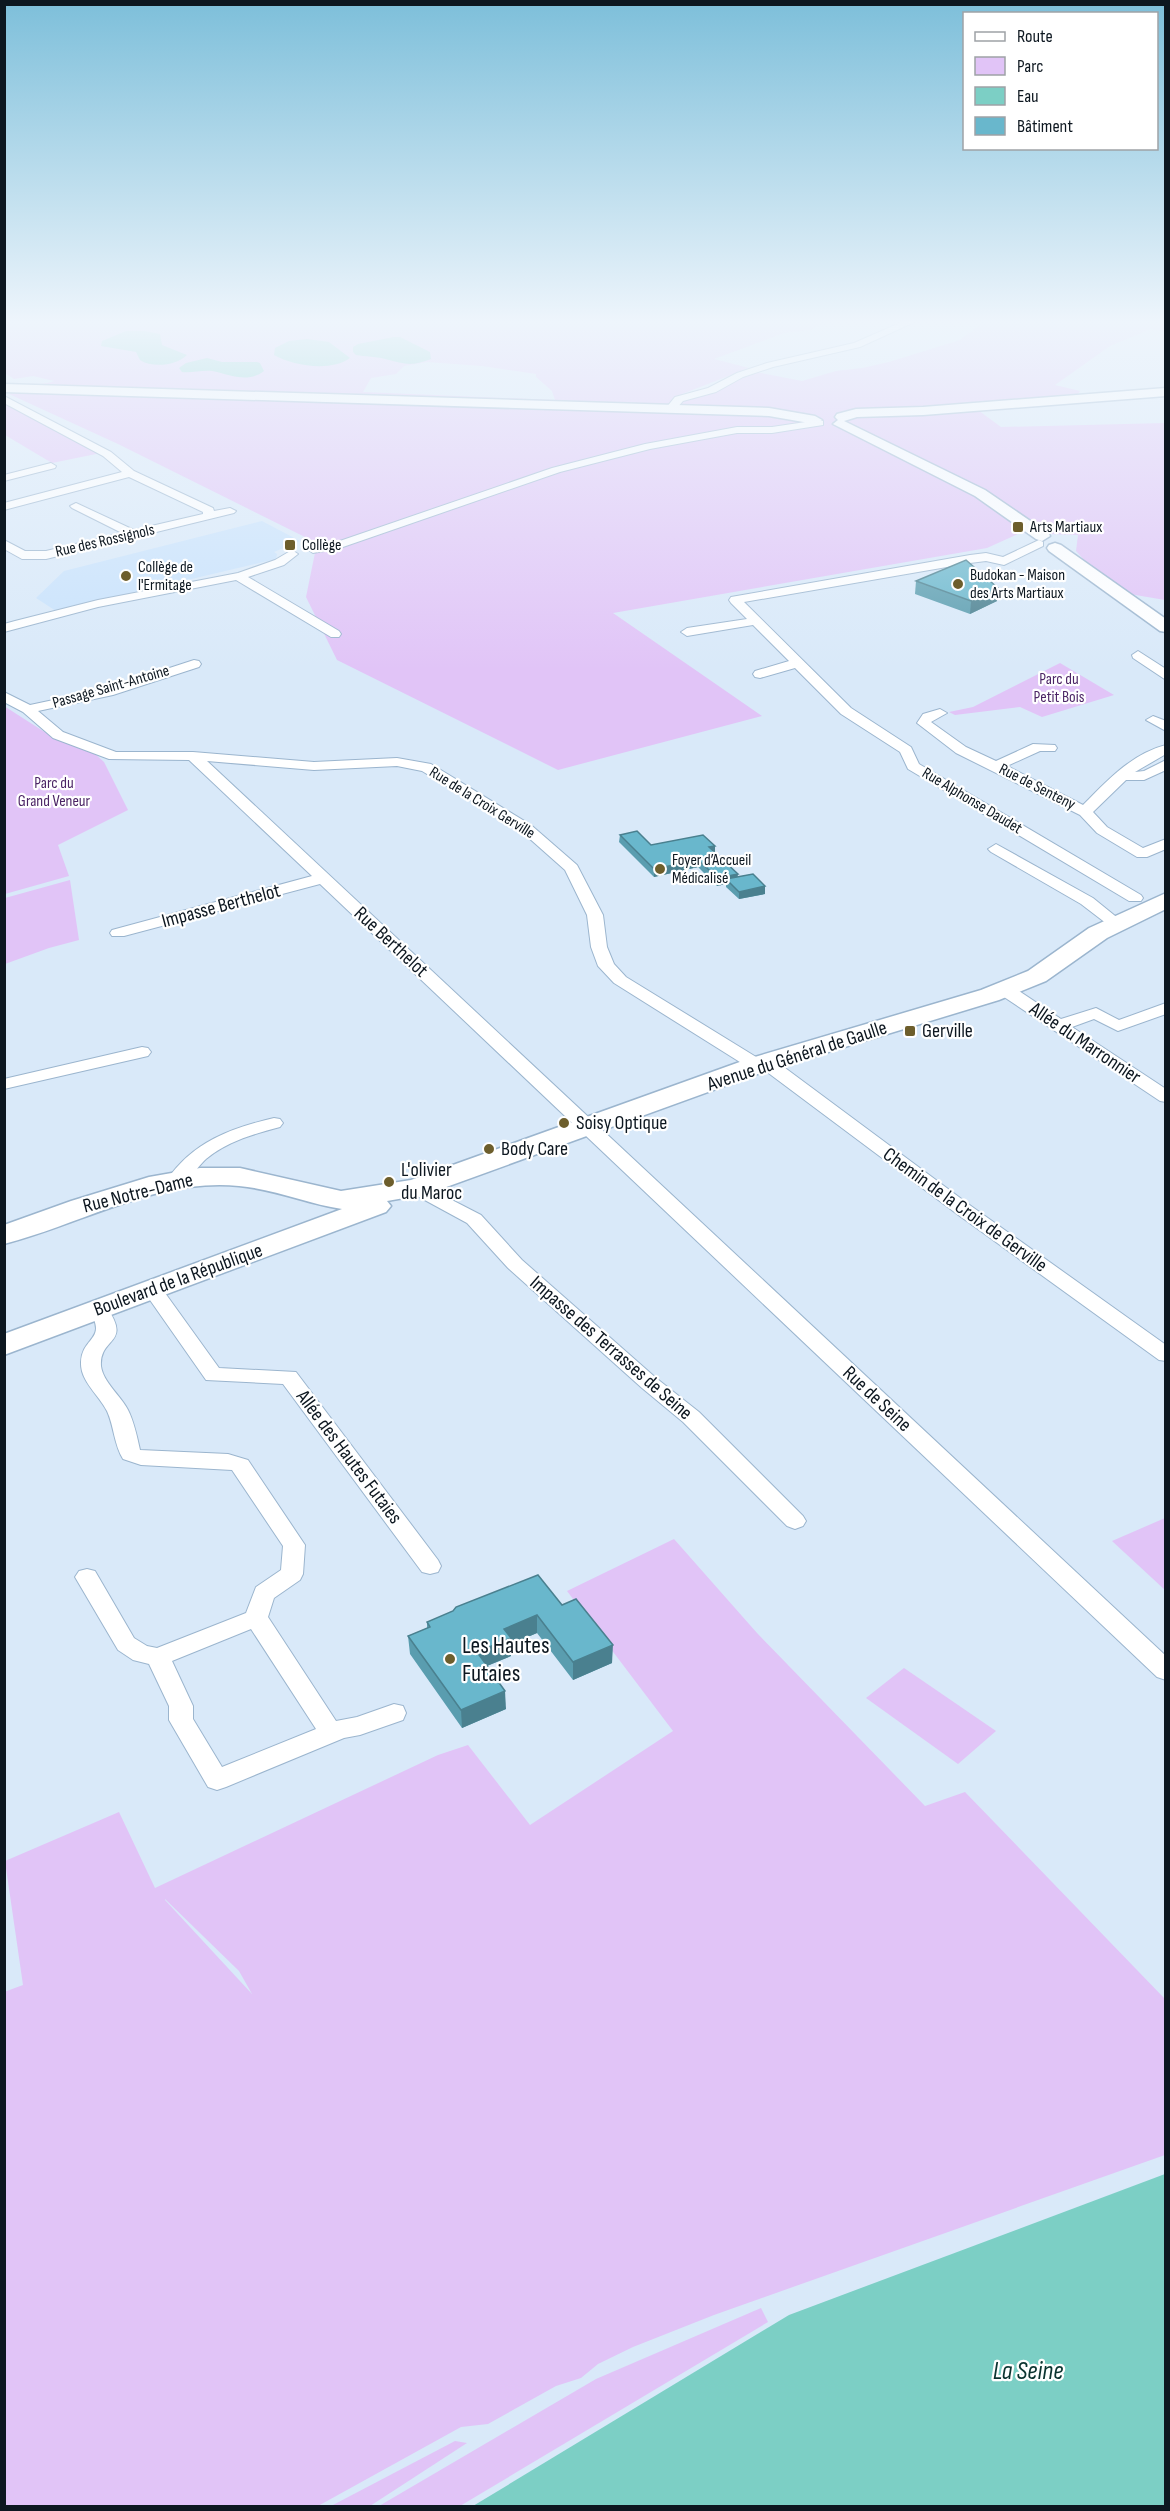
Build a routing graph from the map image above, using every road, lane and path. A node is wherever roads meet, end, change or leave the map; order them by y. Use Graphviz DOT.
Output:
graph roads {
  1 [pos="80,436"];
  2 [pos="703,436"];
  3 [pos="872,436"];
  4 [pos="51,466"];
  5 [pos="130,473"];
  6 [pos="4,478"];
  7 [pos="4,487"];
  8 [pos="30,500"];
  9 [pos="76,506"];
  10 [pos="4,507"];
  11 [pos="230,511"];
  12 [pos="208,516"];
  13 [pos="132,534"];
  14 [pos="4,543"];
  15 [pos="1045,543"];
  16 [pos="237,576"];
  17 [pos="755,621"];
  18 [pos="1166,627"];
  19 [pos="4,628"];
  20 [pos="687,632"];
  21 [pos="335,634"];
  22 [pos="1138,655"];
  23 [pos="798,663"];
  24 [pos="194,664"];
  25 [pos="760,674"];
  26 [pos="1166,676"];
  27 [pos="4,696"];
  28 [pos="28,710"];
  29 [pos="940,713"];
  30 [pos="1153,720"];
  31 [pos="1166,727"];
  32 [pos="1050,748"];
  33 [pos="1166,749"];
  34 [pos="193,756"];
  35 [pos="1166,764"];
  36 [pos="996,766"];
  37 [pos="1121,774"];
  38 [pos="1085,812"];
  39 [pos="1166,843"];
  40 [pos="996,849"];
  41 [pos="324,878"];
  42 [pos="1135,898"];
  43 [pos="1166,900"];
  44 [pos="1117,924"];
  45 [pos="118,933"];
  46 [pos="1004,989"];
  47 [pos="1166,1008"];
  48 [pos="1058,1026"];
  49 [pos="142,1052"];
  50 [pos="762,1064"];
  51 [pos="4,1084"];
  52 [pos="1166,1097"];
  53 [pos="274,1123"];
  54 [pos="589,1127"];
  55 [pos="176,1180"];
  56 [pos="417,1188"];
  57 [pos="346,1207"];
  58 [pos="4,1235"];
  59 [pos="153,1290"];
  60 [pos="98,1309"];
  61 [pos="4,1345"];
  62 [pos="1166,1355"];
  63 [pos="795,1521"];
  64 [pos="430,1566"];
  65 [pos="87,1577"];
  66 [pos="256,1618"];
  67 [pos="158,1657"];
  68 [pos="1166,1671"];
  69 [pos="394,1713"];
  70 [pos="331,1733"];
  1 -- 5 [label="street"];
  2 -- 16 [label="street"];
  3 -- 15 [label="street"];
  4 -- 6 [label="street"];
  5 -- 8 [label="street"];
  5 -- 12 [label="street"];
  7 -- 8 [label="street"];
  8 -- 10 [label="street"];
  9 -- 13 [label="street"];
  11 -- 12 [label="street, Rue des Rossignols"];
  12 -- 13 [label="street, Rue des Rossignols"];
  13 -- 14 [label="street, Rue des Rossignols"];
  15 -- 17 [label="street, Rue Alphonse Daudet"];
  15 -- 18 [label="street"];
  16 -- 19 [label="street"];
  16 -- 21 [label="street"];
  17 -- 20 [label="street"];
  17 -- 23 [label="street, Rue Alphonse Daudet"];
  22 -- 26 [label="street"];
  23 -- 25 [label="street"];
  23 -- 42 [label="street, Rue Alphonse Daudet"];
  24 -- 28 [label="street, Passage Saint-Antoine"];
  27 -- 28 [label="street, Rue de la Croix Gerville"];
  28 -- 34 [label="street, Rue de la Croix Gerville"];
  29 -- 36 [label="street, Rue de Senteny"];
  30 -- 31 [label="street"];
  32 -- 36 [label="street"];
  33 -- 37 [label="street"];
  34 -- 41 [label="street, Rue Berthelot"];
  34 -- 50 [label="street, Rue de la Croix Gerville"];
  35 -- 37 [label="street"];
  36 -- 38 [label="street, Rue de Senteny"];
  37 -- 38 [label="street"];
  38 -- 39 [label="street, Rue de Senteny"];
  40 -- 44 [label="street"];
  41 -- 45 [label="street, Impasse Berthelot"];
  41 -- 54 [label="street, Rue Berthelot"];
  43 -- 44 [label="main road, Avenue du Général de Gaulle"];
  44 -- 46 [label="main road, Avenue du Général de Gaulle"];
  46 -- 48 [label="street, Allée du Marronnier"];
  46 -- 50 [label="main road, Avenue du Général de Gaulle"];
  47 -- 48 [label="street"];
  48 -- 52 [label="street, Allée du Marronnier"];
  49 -- 51 [label="street"];
  50 -- 54 [label="main road, Avenue du Général de Gaulle"];
  50 -- 62 [label="street, Chemin de la Croix de Gerville"];
  53 -- 55 [label="street"];
  54 -- 56 [label="main road, Avenue du Général de Gaulle"];
  54 -- 68 [label="street, Rue de Seine"];
  55 -- 57 [label="main road, Rue Notre-Dame"];
  55 -- 58 [label="main road, Rue Notre-Dame"];
  56 -- 57 [label="main road, Boulevard de la République"];
  56 -- 63 [label="street, Impasse des Terrasses de Seine"];
  57 -- 59 [label="main road, Boulevard de la République"];
  59 -- 60 [label="main road, Boulevard de la République"];
  59 -- 64 [label="street, Allée des Hautes Futaies"];
  60 -- 61 [label="main road, Boulevard de la République"];
  60 -- 66 [label="street"];
  65 -- 67 [label="street"];
  66 -- 67 [label="street"];
  66 -- 70 [label="street"];
  67 -- 70 [label="street"];
  69 -- 70 [label="street"];
}
